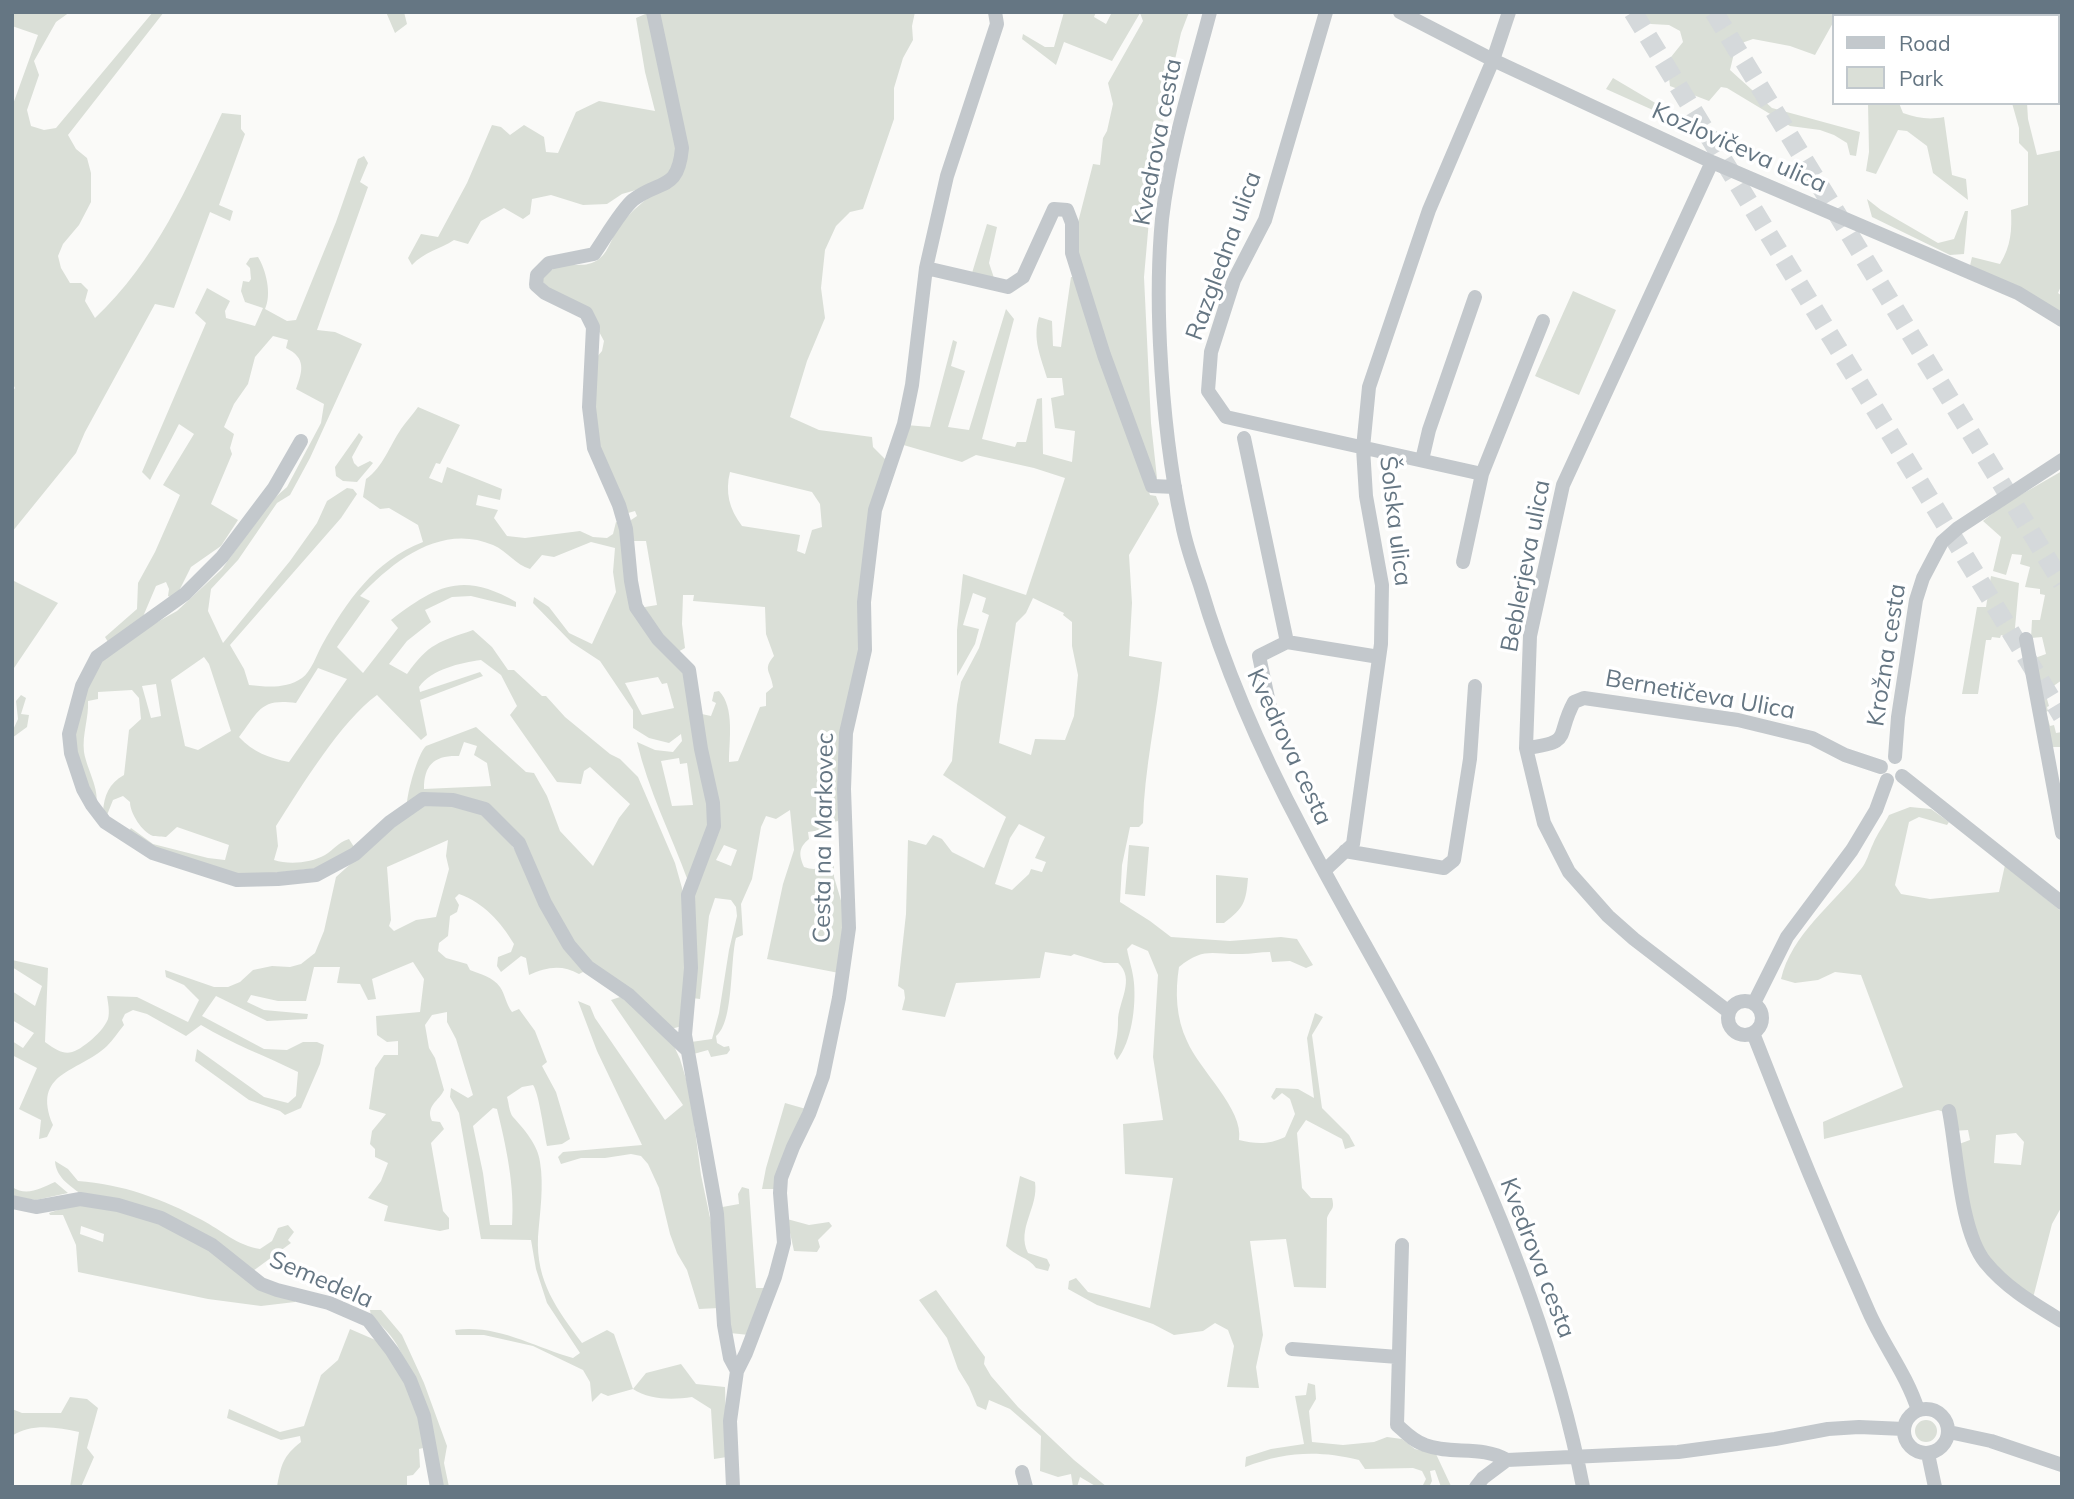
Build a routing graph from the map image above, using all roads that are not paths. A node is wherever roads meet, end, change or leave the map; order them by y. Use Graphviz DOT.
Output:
graph roads {
  1 [pos="653,12"];
  2 [pos="995,12"];
  3 [pos="1210,12"];
  4 [pos="1325,12"];
  5 [pos="1400,12"];
  6 [pos="1509,12"];
  7 [pos="1493,60"];
  8 [pos="1712,162"];
  9 [pos="926,268"];
  10 [pos="1475,297"];
  11 [pos="2062,320"];
  12 [pos="1543,321"];
  13 [pos="1244,439"];
  14 [pos="301,441"];
  15 [pos="1363,449"];
  16 [pos="1422,460"];
  17 [pos="2062,460"];
  18 [pos="1482,474"];
  19 [pos="1175,487"];
  20 [pos="1462,562"];
  21 [pos="2026,639"];
  22 [pos="1287,642"];
  23 [pos="1379,657"];
  24 [pos="1475,686"];
  25 [pos="1272,717"];
  26 [pos="1525,748"];
  27 [pos="1895,757"];
  28 [pos="1890,774"];
  29 [pos="2062,833"];
  30 [pos="1345,851"];
  31 [pos="1324,871"];
  32 [pos="2062,903"];
  33 [pos="1754,1003"];
  34 [pos="1729,1012"];
  35 [pos="1753,1033"];
  36 [pos="688,1051"];
  37 [pos="1949,1111"];
  38 [pos="12,1202"];
  39 [pos="1402,1245"];
  40 [pos="2062,1321"];
  41 [pos="1292,1349"];
  42 [pos="1398,1357"];
  43 [pos="737,1371"];
  44 [pos="1918,1410"];
  45 [pos="1904,1429"];
  46 [pos="1949,1432"];
  47 [pos="1928,1454"];
  48 [pos="1577,1457"];
  49 [pos="1507,1460"];
  50 [pos="2062,1465"];
  51 [pos="1022,1472"];
  52 [pos="437,1487"];
  53 [pos="733,1487"];
  54 [pos="1026,1487"];
  55 [pos="1476,1487"];
  56 [pos="1583,1487"];
  57 [pos="1935,1487"];
  1 -- 36 [label="street, Cesta na Markovec"];
  2 -- 9 [label="street, Cesta na Markovec"];
  3 -- 19 [label="street, Kvedrova cesta"];
  4 -- 15 [label="street, Razgledna ulica"];
  5 -- 7 [label="street, Kozlovičeva ulica"];
  6 -- 7 [label="street, Šolska ulica"];
  7 -- 8 [label="street, Kozlovičeva ulica"];
  7 -- 15 [label="street, Šolska ulica"];
  8 -- 11 [label="street, Kozlovičeva ulica"];
  8 -- 26 [label="street, Beblerjeva ulica"];
  9 -- 19 [label="street"];
  9 -- 43 [label="street, Cesta na Markovec"];
  10 -- 16 [label="street"];
  12 -- 18 [label="street"];
  13 -- 22 [label="street"];
  14 -- 36 [label="street"];
  15 -- 16 [label="street, Razgledna ulica"];
  15 -- 23 [label="street, Šolska ulica"];
  16 -- 18 [label="street, Razgledna ulica"];
  17 -- 27 [label="street, Krožna cesta"];
  18 -- 20 [label="street"];
  19 -- 31 [label="street, Kvedrova cesta"];
  21 -- 29 [label="street"];
  22 -- 23 [label="street"];
  22 -- 25 [label="street"];
  23 -- 30 [label="street, Šolska ulica"];
  24 -- 30 [label="street"];
  26 -- 28 [label="street, Bernetičeva Ulica"];
  26 -- 34 [label="street, Beblerjeva ulica"];
  27 -- 28 [label="street"];
  27 -- 28 [label="street"];
  28 -- 32 [label="street"];
  28 -- 33 [label="street"];
  30 -- 31 [label="street, Šolska ulica"];
  31 -- 48 [label="street, Kvedrova cesta"];
  33 -- 34 [label="street"];
  33 -- 35 [label="street"];
  34 -- 35 [label="street"];
  35 -- 44 [label="street"];
  36 -- 43 [label="street, Cesta na Markovec"];
  37 -- 40 [label="street"];
  38 -- 52 [label="street, Semedela"];
  39 -- 42 [label="street"];
  41 -- 42 [label="street"];
  42 -- 49 [label="street"];
  43 -- 53 [label="street, Cesta na Markovec"];
  44 -- 45 [label="street"];
  44 -- 46 [label="street"];
  45 -- 47 [label="street"];
  45 -- 48 [label="street"];
  46 -- 47 [label="street"];
  46 -- 50 [label="street"];
  47 -- 57 [label="street"];
  48 -- 49 [label="street"];
  48 -- 56 [label="street, Kvedrova cesta"];
  49 -- 55 [label="street"];
  51 -- 54 [label="street"];
}
